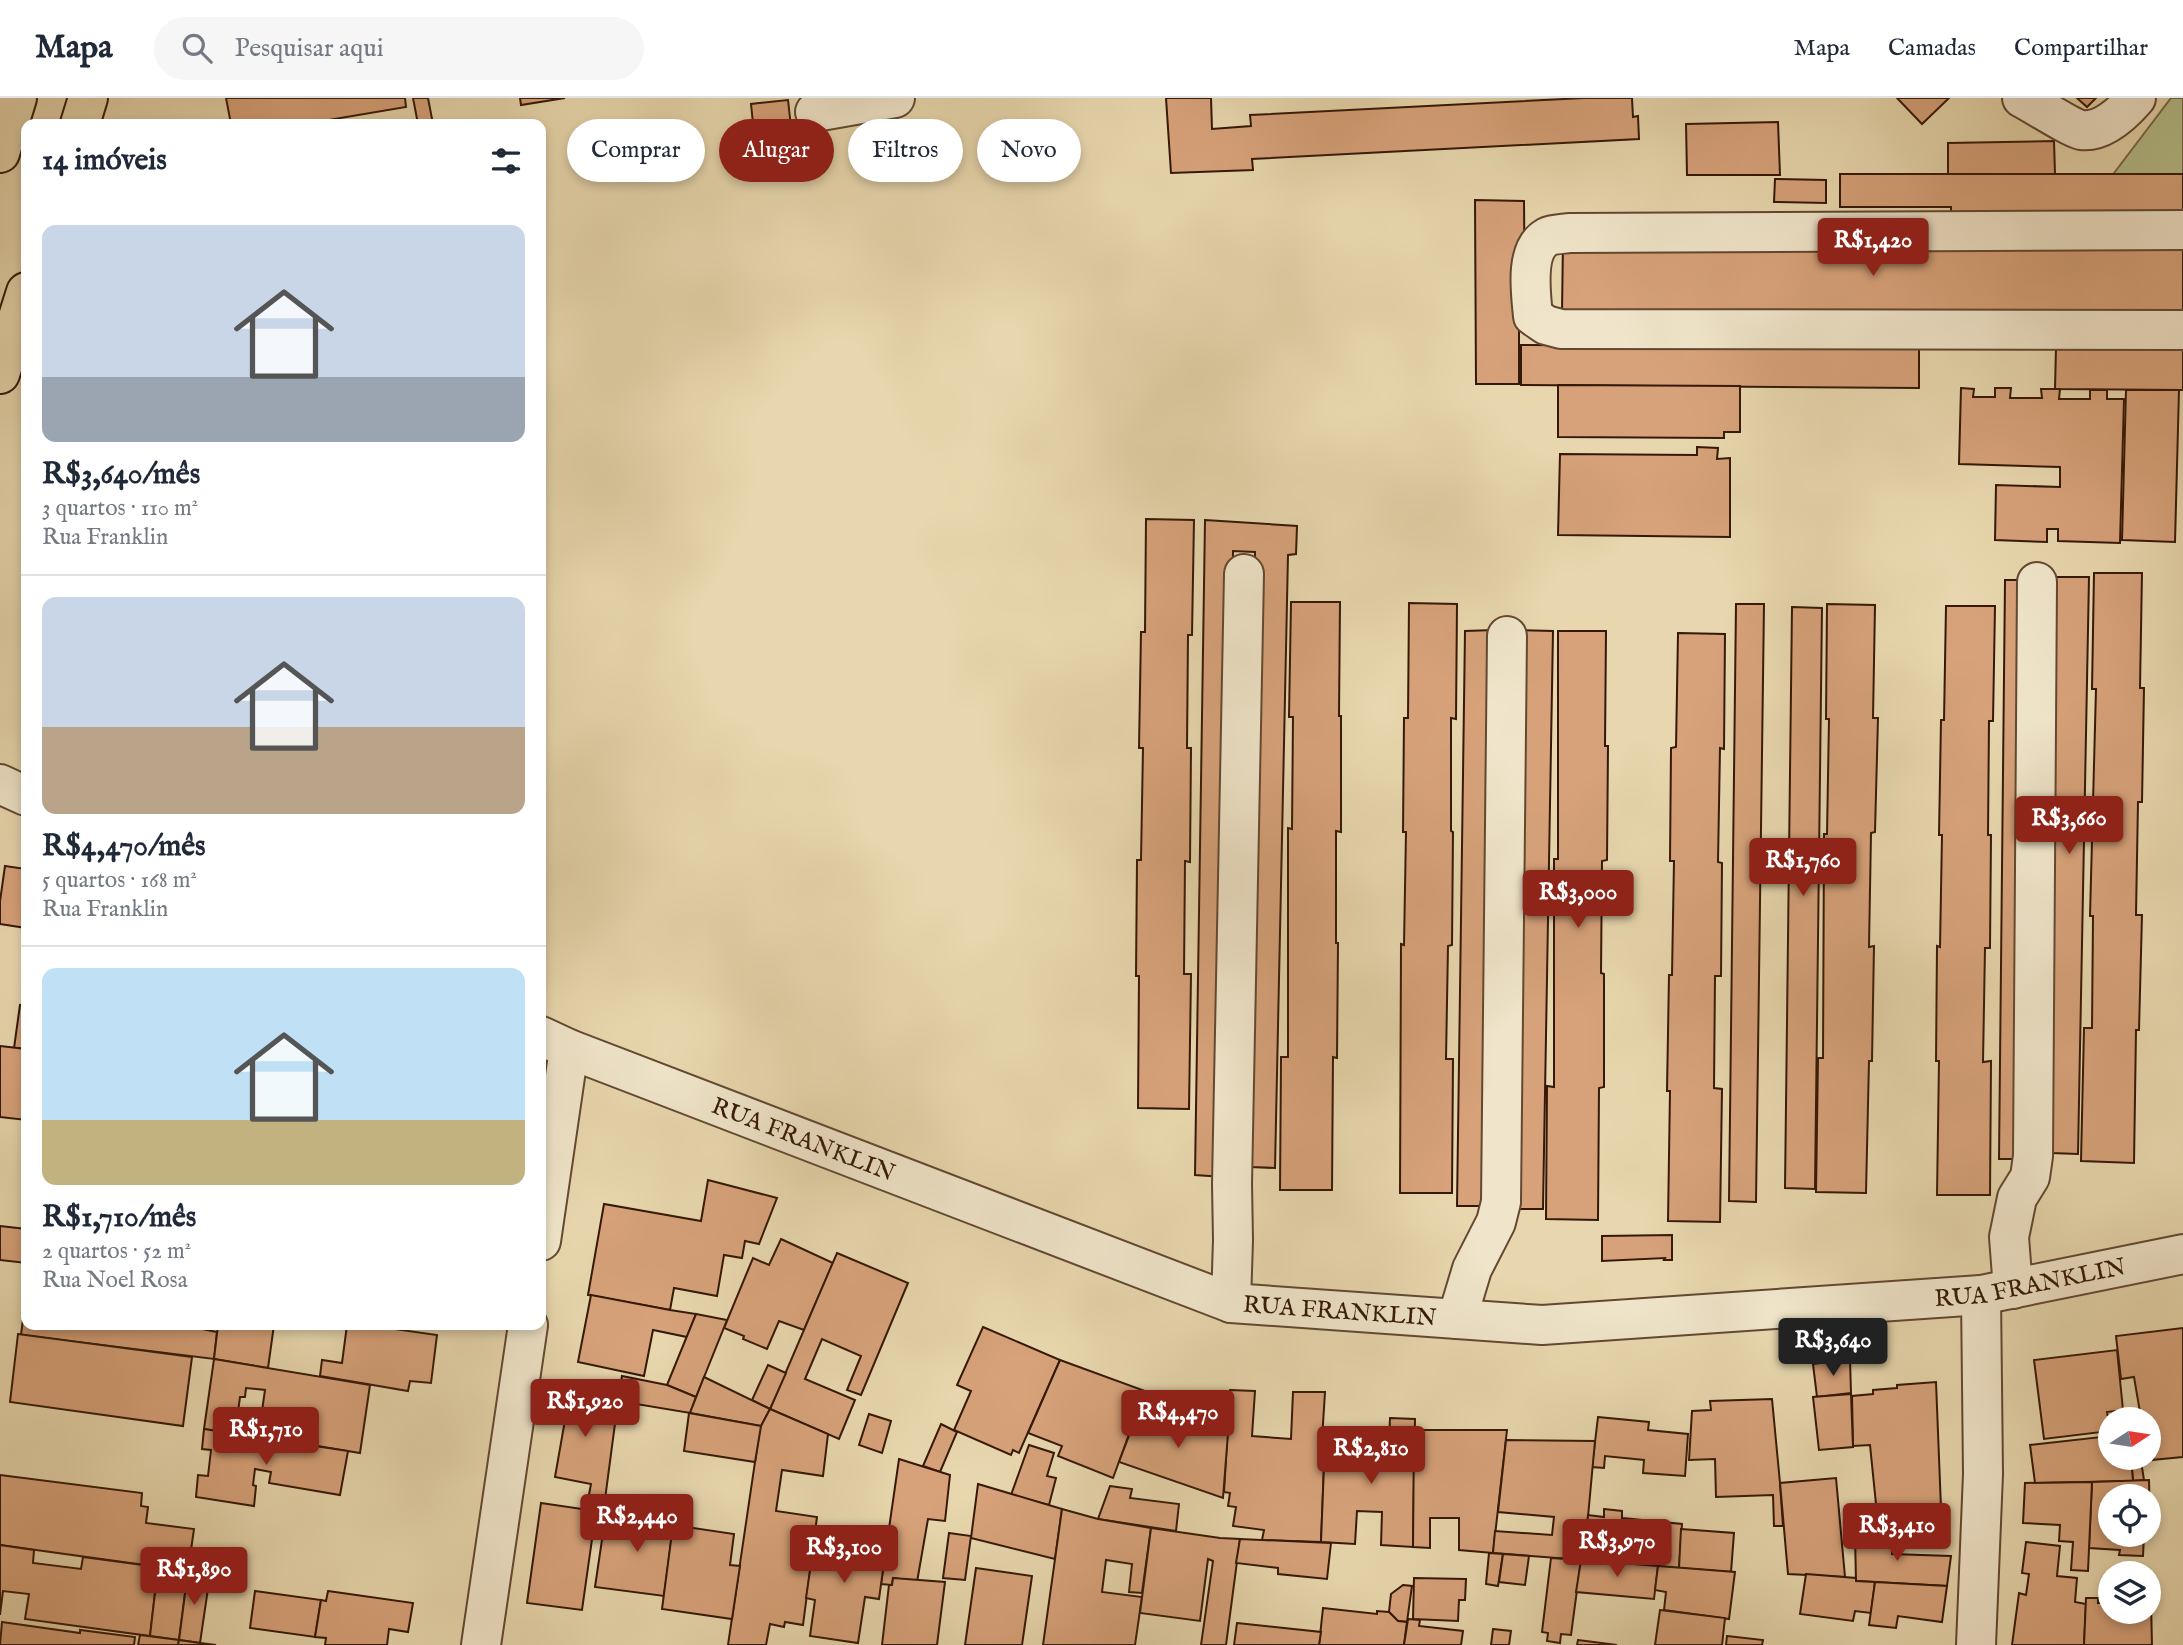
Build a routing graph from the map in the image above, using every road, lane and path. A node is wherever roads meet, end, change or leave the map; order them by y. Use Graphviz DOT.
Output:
graph roads {
  1 [pos="17,98"];
  2 [pos="88,98"];
  3 [pos="895,98"];
  4 [pos="2022,98"];
  5 [pos="2136,98"];
  6 [pos="815,112"];
  7 [pos="82,119"];
  8 [pos="0,153"];
  9 [pos="2183,230"];
  10 [pos="21,308"];
  11 [pos="2183,330"];
  12 [pos="0,374"];
  13 [pos="1244,574"];
  14 [pos="2038,582"];
  15 [pos="1507,636"];
  16 [pos="0,784"];
  17 [pos="21,794"];
  18 [pos="555,1043"];
  19 [pos="546,1170"];
  20 [pos="2183,1255"];
  21 [pos="1997,1292"];
  22 [pos="1231,1303"];
  23 [pos="1457,1319"];
  24 [pos="527,1330"];
  25 [pos="481,1645"];
  26 [pos="1976,1645"];
  1 -- 8 [label="main road"];
  2 -- 7 [label="main road"];
  3 -- 6 [label="street"];
  4 -- 5 [label="street"];
  9 -- 11 [label="street"];
  10 -- 12 [label="main road"];
  13 -- 22 [label="street"];
  14 -- 21 [label="street"];
  15 -- 23 [label="street"];
  16 -- 17 [label="street"];
  18 -- 19 [label="street"];
  18 -- 22 [label="street, RUA FRANKLIN"];
  20 -- 21 [label="street, RUA FRANKLIN"];
  21 -- 23 [label="street, RUA FRANKLIN"];
  21 -- 26 [label="street"];
  22 -- 23 [label="street, RUA FRANKLIN"];
  24 -- 25 [label="street"];
}
